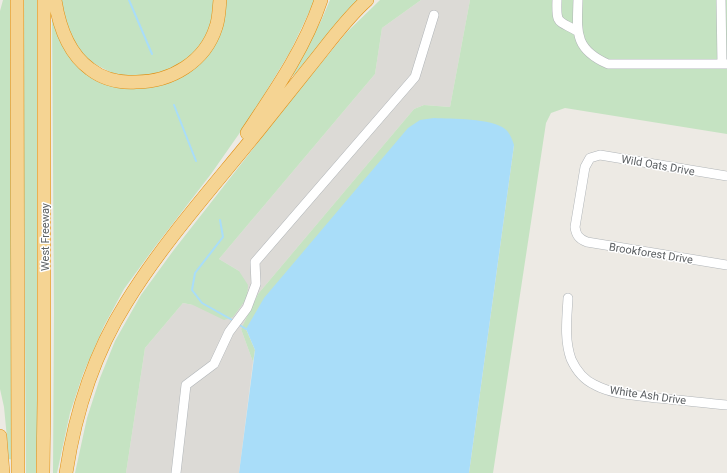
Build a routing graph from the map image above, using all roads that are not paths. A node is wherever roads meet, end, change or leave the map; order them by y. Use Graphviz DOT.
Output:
graph roads {
  1 [pos="18,0"];
  2 [pos="44,0"];
  3 [pos="55,0"];
  4 [pos="220,0"];
  5 [pos="321,0"];
  6 [pos="367,0"];
  7 [pos="556,0"];
  8 [pos="578,0"];
  9 [pos="721,0"];
  10 [pos="434,15"];
  11 [pos="577,31"];
  12 [pos="725,64"];
  13 [pos="727,176"];
  14 [pos="204,195"];
  15 [pos="578,236"];
  16 [pos="727,265"];
  17 [pos="568,298"];
  18 [pos="727,405"];
  19 [pos="0,436"];
  20 [pos="3,473"];
  21 [pos="18,473"];
  22 [pos="43,473"];
  23 [pos="66,473"];
  24 [pos="176,473"];
  1 -- 21 [label="highway"];
  2 -- 22 [label="highway, West Freeway"];
  3 -- 4 [label="highway"];
  5 -- 14 [label="highway"];
  6 -- 14 [label="highway"];
  7 -- 11 [label="street"];
  8 -- 11 [label="street"];
  9 -- 12 [label="street"];
  10 -- 24 [label="street"];
  11 -- 12 [label="street"];
  13 -- 15 [label="street, Wild Oats Drive"];
  14 -- 23 [label="highway"];
  15 -- 16 [label="street, Brookforest Drive"];
  17 -- 18 [label="street, White Ash Drive"];
  19 -- 20 [label="highway"];
}
